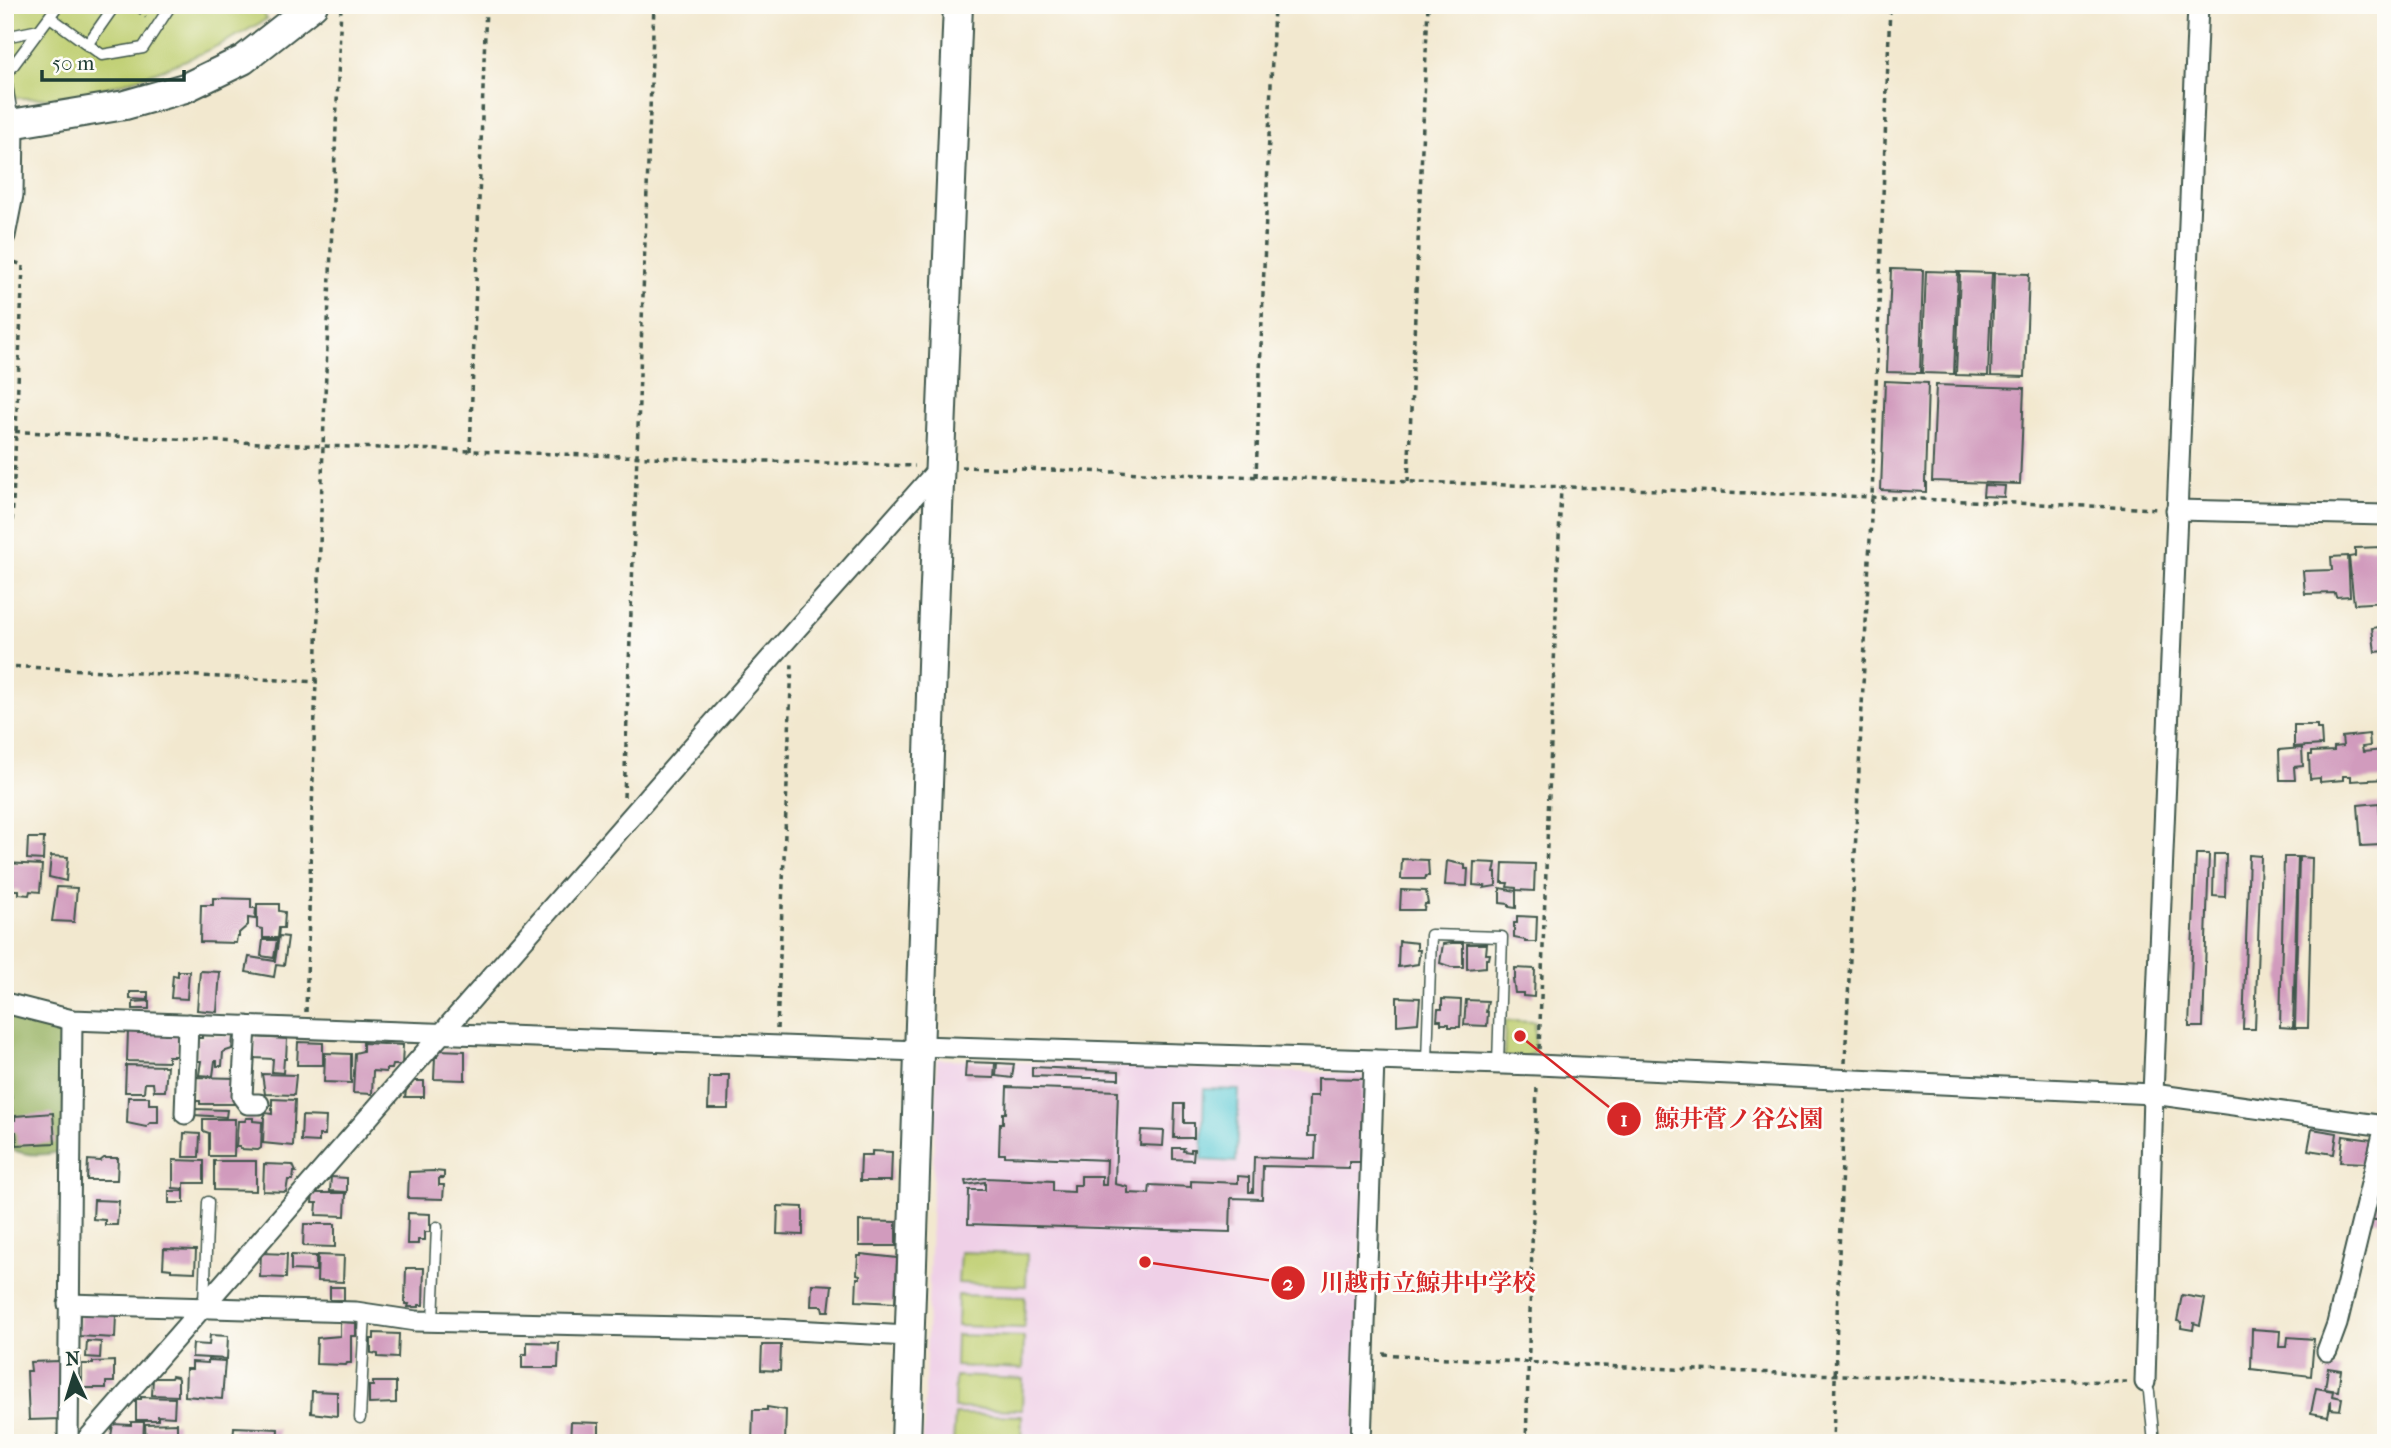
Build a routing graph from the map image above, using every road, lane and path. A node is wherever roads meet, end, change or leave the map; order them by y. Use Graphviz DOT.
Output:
graph roads {
  1 [pos="58,5"];
  2 [pos="115,5"];
  3 [pos="171,5"];
  4 [pos="313,5"];
  5 [pos="341,5"];
  6 [pos="486,5"];
  7 [pos="654,5"];
  8 [pos="958,5"];
  9 [pos="1273,5"];
  10 [pos="1428,5"];
  11 [pos="1890,5"];
  12 [pos="2198,5"];
  13 [pos="50,17"];
  14 [pos="39,30"];
  15 [pos="5,37"];
  16 [pos="87,45"];
  17 [pos="6,74"];
  18 [pos="9,125"];
  19 [pos="5,236"];
  20 [pos="5,259"];
  21 [pos="5,430"];
  22 [pos="15,431"];
  23 [pos="323,446"];
  24 [pos="470,451"];
  25 [pos="637,456"];
  26 [pos="940,467"];
  27 [pos="1256,477"];
  28 [pos="1408,482"];
  29 [pos="1561,487"];
  30 [pos="1871,497"];
  31 [pos="2176,510"];
  32 [pos="2386,515"];
  33 [pos="793,632"];
  34 [pos="7,666"];
  35 [pos="318,682"];
  36 [pos="5,692"];
  37 [pos="623,826"];
  38 [pos="5,1003"];
  39 [pos="72,1020"];
  40 [pos="188,1024"];
  41 [pos="246,1026"];
  42 [pos="306,1028"];
  43 [pos="443,1033"];
  44 [pos="776,1045"];
  45 [pos="919,1048"];
  46 [pos="1374,1060"];
  47 [pos="1427,1062"];
  48 [pos="1498,1064"];
  49 [pos="1538,1065"];
  50 [pos="1844,1080"];
  51 [pos="2154,1094"];
  52 [pos="259,1104"];
  53 [pos="185,1114"];
  54 [pos="2385,1125"];
  55 [pos="208,1202"];
  56 [pos="437,1227"];
  57 [pos="68,1304"];
  58 [pos="204,1306"];
  59 [pos="365,1313"];
  60 [pos="433,1321"];
  61 [pos="909,1336"];
  62 [pos="2327,1351"];
  63 [pos="1363,1353"];
  64 [pos="1528,1363"];
  65 [pos="1835,1376"];
  66 [pos="2145,1382"];
  67 [pos="360,1418"];
  68 [pos="2386,1437"];
  69 [pos="68,1443"];
  70 [pos="84,1443"];
  71 [pos="906,1443"];
  72 [pos="1361,1443"];
  73 [pos="1526,1443"];
  74 [pos="1833,1443"];
  75 [pos="2154,1443"];
  76 [pos="2380,1443"];
  1 -- 13 [label="lane"];
  2 -- 16 [label="lane"];
  3 -- 16 [label="lane"];
  4 -- 18 [label="street"];
  5 -- 23 [label="path"];
  6 -- 24 [label="path"];
  7 -- 25 [label="path"];
  8 -- 26 [label="street"];
  9 -- 27 [label="path"];
  10 -- 28 [label="path"];
  11 -- 30 [label="path"];
  12 -- 31 [label="street"];
  13 -- 14 [label="lane"];
  13 -- 16 [label="lane"];
  14 -- 15 [label="lane"];
  14 -- 17 [label="lane"];
  17 -- 18 [label="lane"];
  18 -- 19 [label="street"];
  20 -- 22 [label="path"];
  21 -- 22 [label="path"];
  22 -- 23 [label="path"];
  22 -- 34 [label="path"];
  23 -- 24 [label="path"];
  23 -- 35 [label="path"];
  24 -- 25 [label="path"];
  25 -- 26 [label="path"];
  25 -- 37 [label="path"];
  26 -- 27 [label="path"];
  26 -- 33 [label="street"];
  26 -- 45 [label="street"];
  27 -- 28 [label="path"];
  28 -- 29 [label="path"];
  29 -- 30 [label="path"];
  29 -- 49 [label="path"];
  30 -- 31 [label="path"];
  30 -- 50 [label="path"];
  31 -- 32 [label="street"];
  31 -- 51 [label="street"];
  33 -- 37 [label="street"];
  33 -- 44 [label="path"];
  34 -- 35 [label="path"];
  34 -- 36 [label="path"];
  35 -- 42 [label="path"];
  37 -- 43 [label="street"];
  38 -- 39 [label="street"];
  39 -- 40 [label="street"];
  39 -- 57 [label="street"];
  40 -- 41 [label="street"];
  40 -- 53 [label="street"];
  41 -- 42 [label="street"];
  41 -- 52 [label="street"];
  42 -- 43 [label="street"];
  43 -- 44 [label="street"];
  43 -- 58 [label="street"];
  44 -- 45 [label="street"];
  45 -- 46 [label="street"];
  45 -- 61 [label="street"];
  46 -- 47 [label="street"];
  46 -- 63 [label="street"];
  47 -- 48 [label="street"];
  47 -- 48 [label="lane"];
  48 -- 49 [label="street"];
  49 -- 50 [label="street"];
  49 -- 64 [label="path"];
  50 -- 51 [label="street"];
  50 -- 65 [label="path"];
  51 -- 54 [label="street"];
  51 -- 66 [label="street"];
  54 -- 62 [label="street"];
  55 -- 58 [label="lane"];
  56 -- 60 [label="lane"];
  57 -- 58 [label="street"];
  57 -- 69 [label="street"];
  58 -- 59 [label="street"];
  58 -- 70 [label="street"];
  59 -- 60 [label="street"];
  59 -- 67 [label="lane"];
  60 -- 61 [label="street"];
  61 -- 71 [label="street"];
  63 -- 64 [label="path"];
  63 -- 72 [label="street"];
  64 -- 65 [label="path"];
  64 -- 73 [label="path"];
  65 -- 66 [label="path"];
  65 -- 74 [label="path"];
  66 -- 75 [label="lane"];
  68 -- 76 [label="path"];
}
